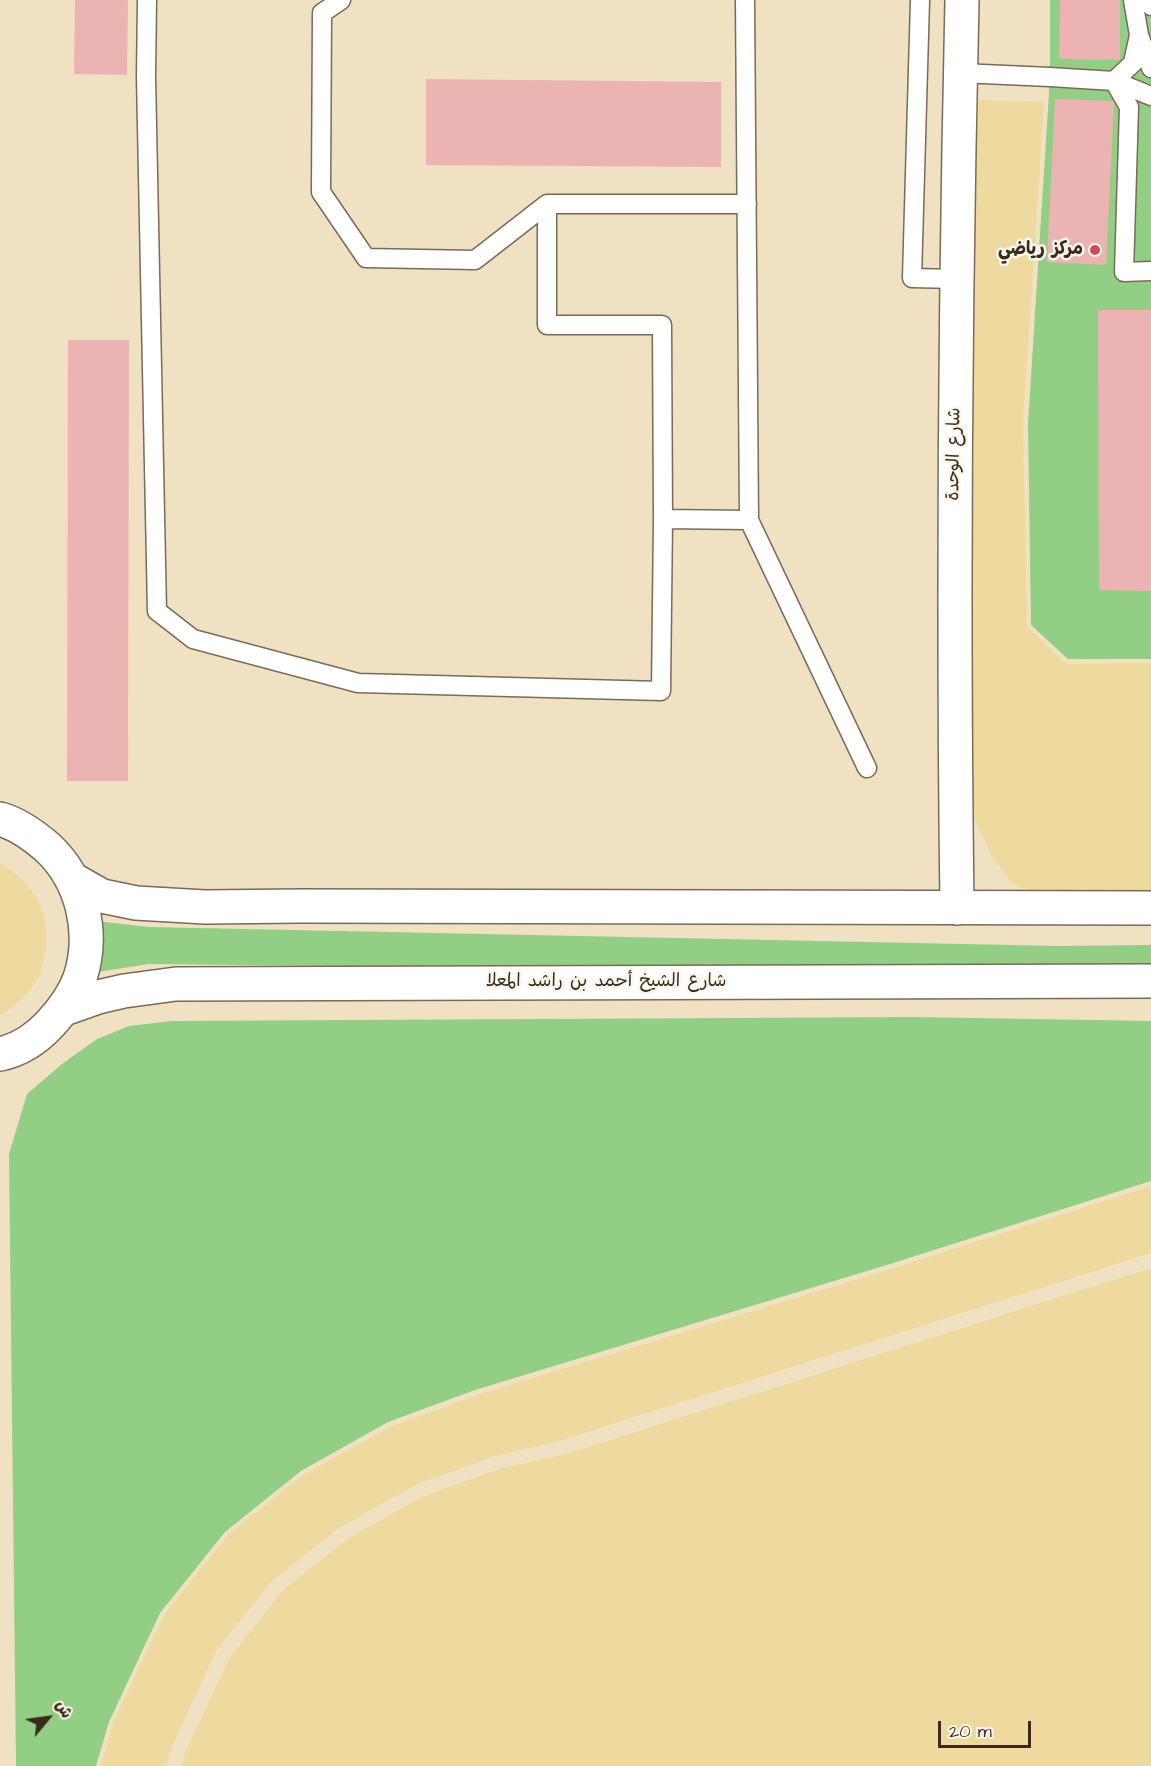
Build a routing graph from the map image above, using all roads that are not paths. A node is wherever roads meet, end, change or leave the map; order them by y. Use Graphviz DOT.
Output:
graph roads {
  1 [pos="147,0"];
  2 [pos="341,0"];
  3 [pos="745,0"];
  4 [pos="920,0"];
  5 [pos="962,0"];
  6 [pos="1133,0"];
  7 [pos="1150,0"];
  8 [pos="1151,6"];
  9 [pos="1139,35"];
  10 [pos="1151,68"];
  11 [pos="960,74"];
  12 [pos="1114,81"];
  13 [pos="1151,96"];
  14 [pos="547,204"];
  15 [pos="747,204"];
  16 [pos="1151,271"];
  17 [pos="957,279"];
  18 [pos="663,519"];
  19 [pos="749,519"];
  20 [pos="867,768"];
  21 [pos="3,813"];
  22 [pos="72,879"];
  23 [pos="957,908"];
  24 [pos="1151,908"];
  25 [pos="1151,981"];
  26 [pos="64,1009"];
  27 [pos="4,1062"];
  1 -- 18 [label="lane"];
  2 -- 14 [label="lane"];
  3 -- 15 [label="lane"];
  4 -- 17 [label="lane"];
  5 -- 11 [label="street, شارع الوحدة"];
  6 -- 9 [label="lane"];
  7 -- 8 [label="lane"];
  9 -- 10 [label="lane"];
  9 -- 12 [label="lane"];
  11 -- 12 [label="lane"];
  11 -- 17 [label="street, شارع الوحدة"];
  12 -- 13 [label="lane"];
  12 -- 16 [label="lane"];
  14 -- 15 [label="lane"];
  14 -- 18 [label="lane"];
  15 -- 19 [label="lane"];
  17 -- 23 [label="street, شارع الوحدة"];
  18 -- 19 [label="lane"];
  19 -- 20 [label="lane"];
  21 -- 22 [label="street"];
  22 -- 23 [label="street"];
  22 -- 26 [label="street"];
  23 -- 24 [label="street"];
  25 -- 26 [label="street, شارع الشيخ أحمد بن راشد المعلا"];
  26 -- 27 [label="street"];
}
